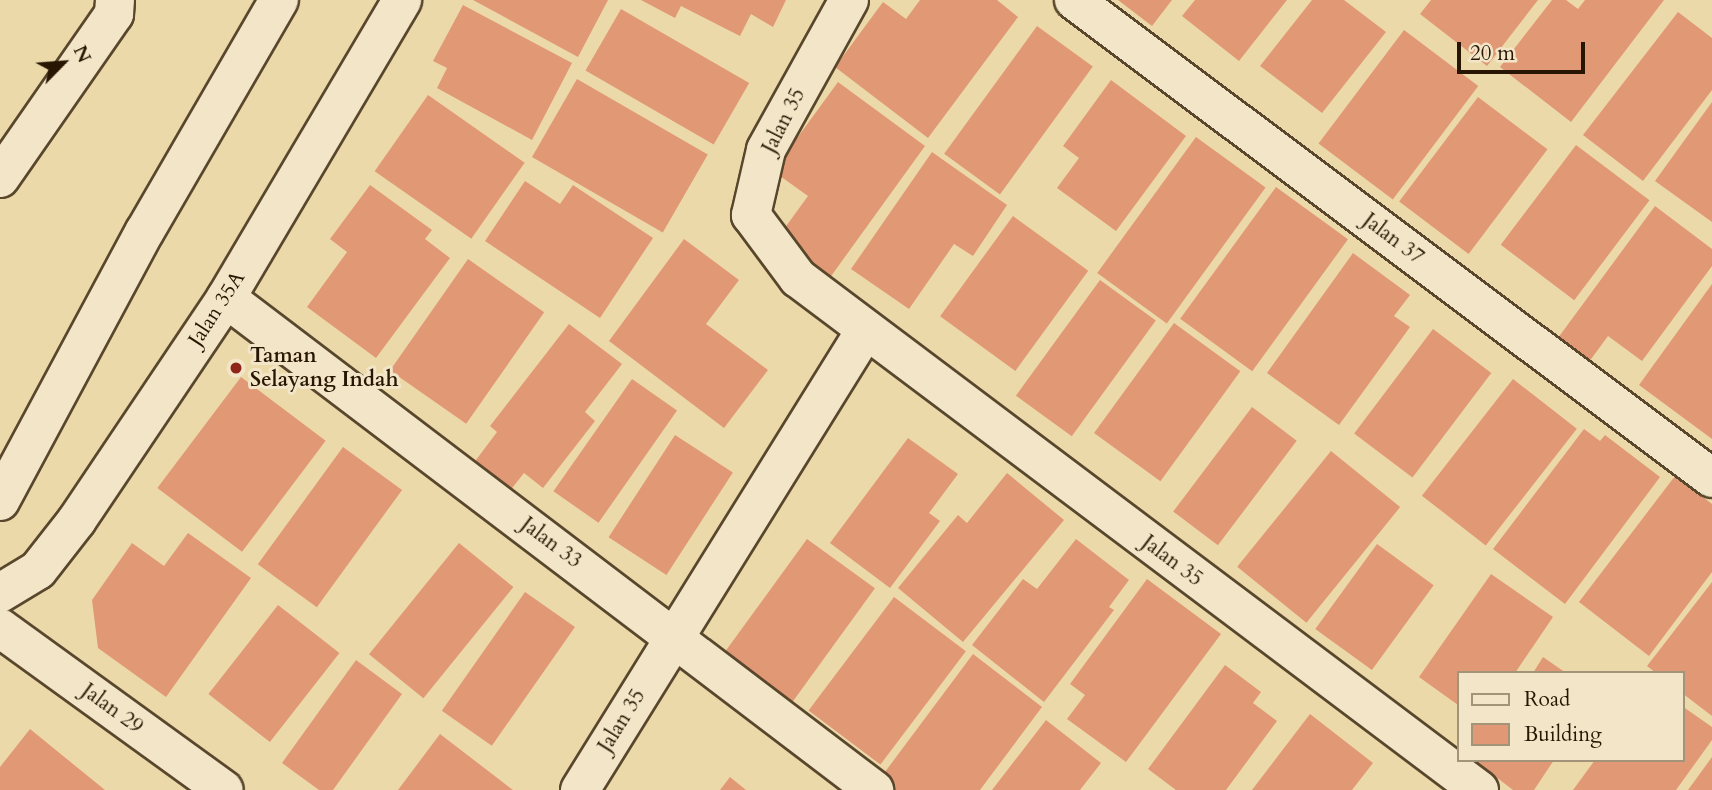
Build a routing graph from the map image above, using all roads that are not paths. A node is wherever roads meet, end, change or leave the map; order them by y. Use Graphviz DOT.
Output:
graph roads {
  1 [pos="279,0"];
  2 [pos="402,0"];
  3 [pos="849,0"];
  4 [pos="1074,0"];
  5 [pos="115,7"];
  6 [pos="0,178"];
  7 [pos="226,298"];
  8 [pos="864,331"];
  9 [pos="1712,478"];
  10 [pos="0,501"];
  11 [pos="0,593"];
  12 [pos="0,628"];
  13 [pos="675,637"];
  14 [pos="224,790"];
  15 [pos="580,790"];
  16 [pos="874,790"];
  17 [pos="1479,790"];
  1 -- 10 [label="street"];
  2 -- 7 [label="street, Jalan 35A"];
  3 -- 8 [label="street, Jalan 35"];
  4 -- 9 [label="street, Jalan 37"];
  5 -- 6 [label="street"];
  7 -- 11 [label="street, Jalan 35A"];
  7 -- 13 [label="street, Jalan 33"];
  8 -- 13 [label="street, Jalan 35"];
  8 -- 17 [label="street, Jalan 35"];
  12 -- 14 [label="street, Jalan 29"];
  13 -- 15 [label="street, Jalan 35"];
  13 -- 16 [label="street, Jalan 33"];
}
